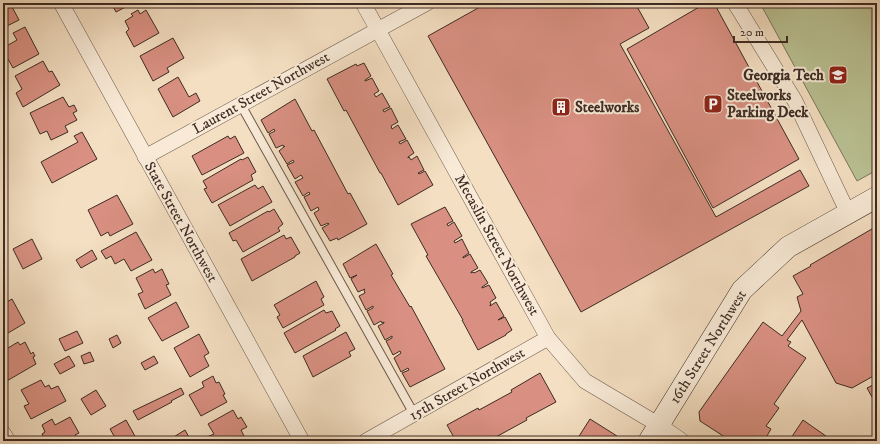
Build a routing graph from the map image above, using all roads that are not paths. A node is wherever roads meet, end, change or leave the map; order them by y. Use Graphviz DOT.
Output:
graph roads {
  1 [pos="61,3"];
  2 [pos="364,3"];
  3 [pos="427,3"];
  4 [pos="735,3"];
  5 [pos="378,30"];
  6 [pos="241,105"];
  7 [pos="145,157"];
  8 [pos="877,197"];
  9 [pos="848,213"];
  10 [pos="548,338"];
  11 [pos="414,414"];
  12 [pos="3,433"];
  13 [pos="654,433"];
  14 [pos="8,441"];
  15 [pos="302,441"];
  16 [pos="366,441"];
  17 [pos="682,441"];
  1 -- 7 [label="street, State Street Northwest"];
  2 -- 5 [label="street, Mecaslin Street Northwest"];
  3 -- 5 [label="street, Laurent Street Northwest"];
  4 -- 9 [label="street"];
  5 -- 6 [label="street, Laurent Street Northwest"];
  5 -- 10 [label="street, Mecaslin Street Northwest"];
  6 -- 7 [label="street, Laurent Street Northwest"];
  6 -- 11 [label="lane"];
  7 -- 15 [label="street, State Street Northwest"];
  8 -- 9 [label="street, 16th Street Northwest"];
  9 -- 13 [label="street, 16th Street Northwest"];
  10 -- 11 [label="street, 15th Street Northwest"];
  10 -- 13 [label="street, Mecaslin Street Northwest"];
  11 -- 16 [label="street, 15th Street Northwest"];
  12 -- 14 [label="street"];
  13 -- 17 [label="street, Mecaslin Street Northwest"];
}
